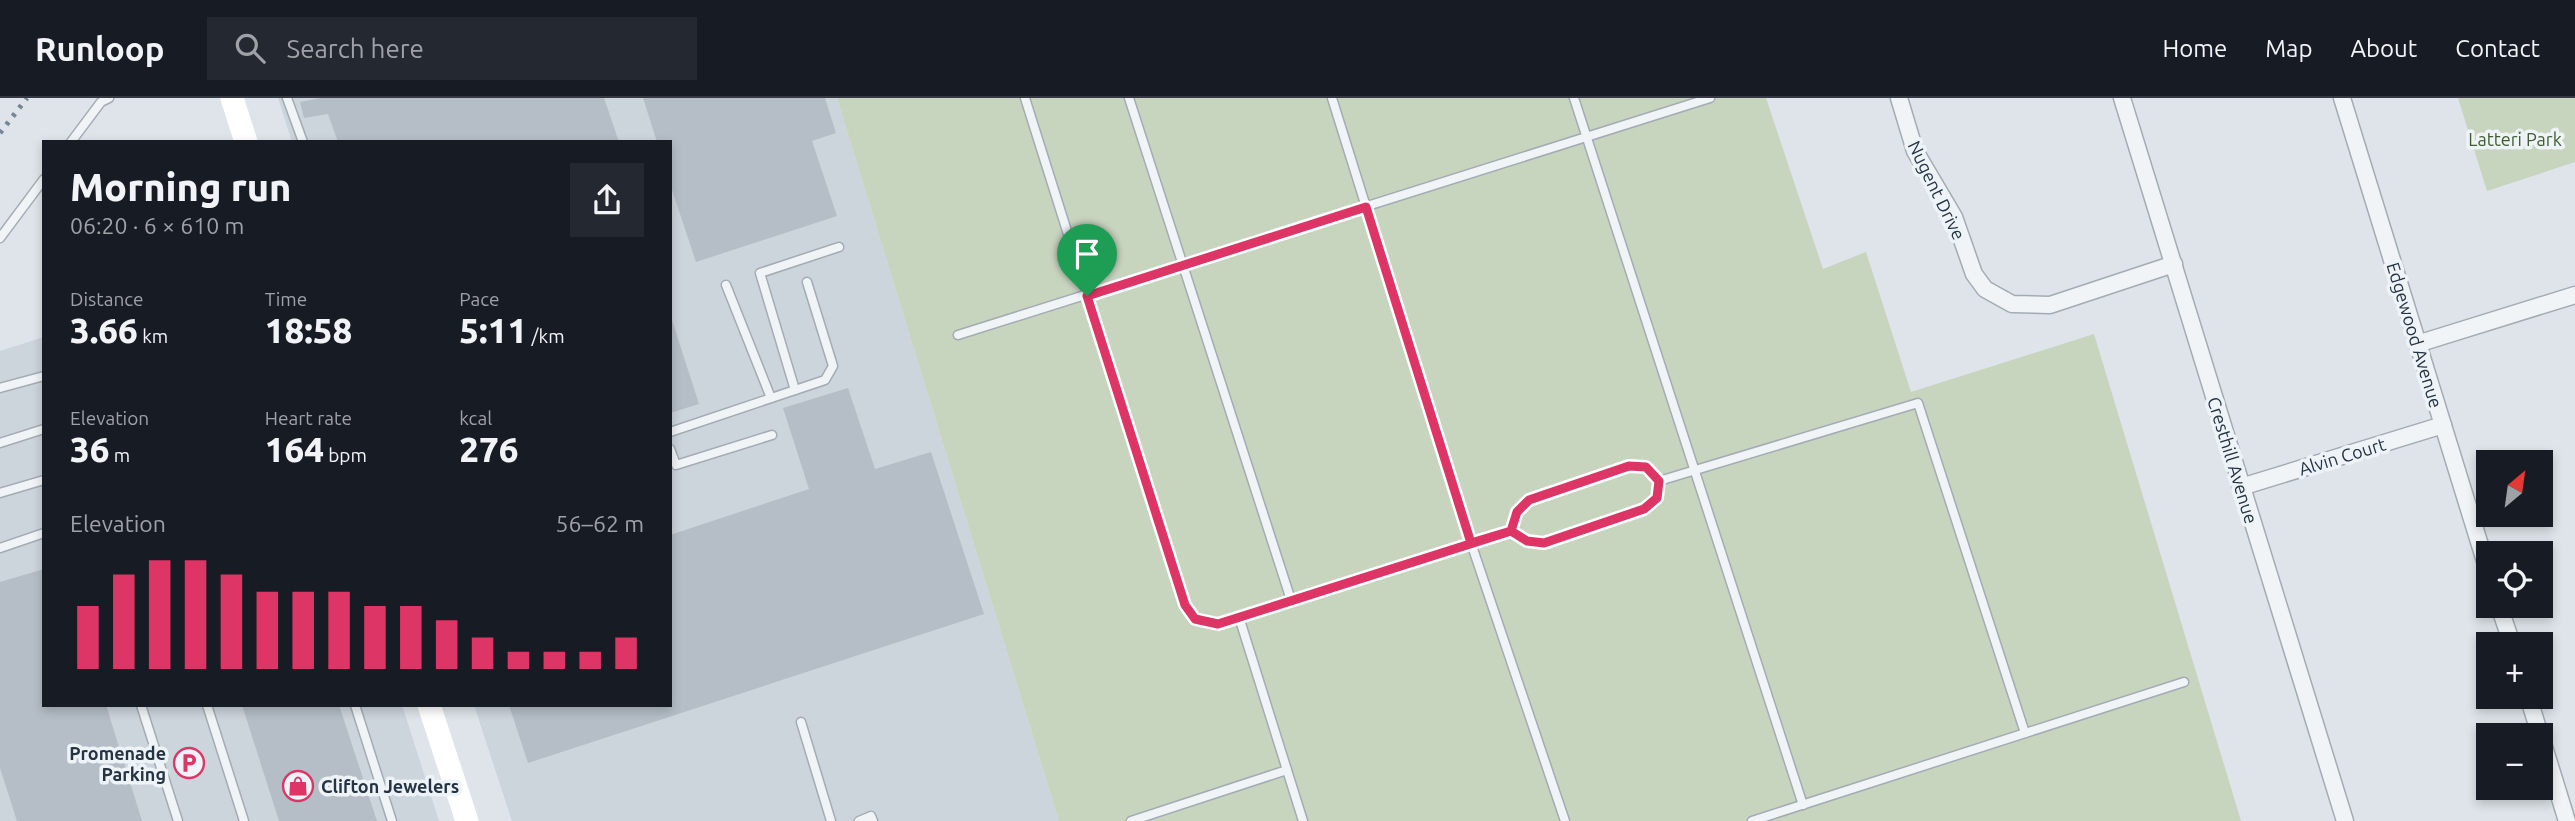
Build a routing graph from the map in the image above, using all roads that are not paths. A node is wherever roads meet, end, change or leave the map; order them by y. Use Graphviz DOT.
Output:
graph roads {
  1 [pos="109,98"];
  2 [pos="287,98"];
  3 [pos="1025,98"];
  4 [pos="1129,98"];
  5 [pos="1332,98"];
  6 [pos="1574,98"];
  7 [pos="1710,98"];
  8 [pos="1899,98"];
  9 [pos="2122,98"];
  10 [pos="2342,98"];
  11 [pos="237,102"];
  12 [pos="1587,137"];
  13 [pos="72,140"];
  14 [pos="246,140"];
  15 [pos="302,140"];
  16 [pos="42,182"];
  17 [pos="1366,207"];
  18 [pos="0,238"];
  19 [pos="839,247"];
  20 [pos="2174,264"];
  21 [pos="1182,266"];
  22 [pos="807,282"];
  23 [pos="726,285"];
  24 [pos="2575,295"];
  25 [pos="1087,296"];
  26 [pos="958,335"];
  27 [pos="2417,344"];
  28 [pos="42,377"];
  29 [pos="0,388"];
  30 [pos="794,390"];
  31 [pos="771,398"];
  32 [pos="2443,425"];
  33 [pos="42,430"];
  34 [pos="672,431"];
  35 [pos="772,435"];
  36 [pos="0,443"];
  37 [pos="672,455"];
  38 [pos="1695,471"];
  39 [pos="42,481"];
  40 [pos="1659,481"];
  41 [pos="2241,487"];
  42 [pos="0,493"];
  43 [pos="1511,531"];
  44 [pos="42,534"];
  45 [pos="2479,541"];
  46 [pos="1471,543"];
  47 [pos="0,548"];
  48 [pos="1291,600"];
  49 [pos="1239,617"];
  50 [pos="2184,682"];
  51 [pos="142,707"];
  52 [pos="208,707"];
  53 [pos="356,707"];
  54 [pos="430,707"];
  55 [pos="801,722"];
  56 [pos="2025,733"];
  57 [pos="1287,770"];
  58 [pos="2553,775"];
  59 [pos="1803,805"];
  60 [pos="178,821"];
  61 [pos="244,821"];
  62 [pos="393,821"];
  63 [pos="467,821"];
  64 [pos="831,821"];
  65 [pos="859,821"];
  66 [pos="873,821"];
  67 [pos="1131,821"];
  68 [pos="1304,821"];
  69 [pos="1565,821"];
  70 [pos="1752,821"];
  71 [pos="2345,821"];
  72 [pos="2567,821"];
  1 -- 13 [label="lane"];
  2 -- 15 [label="lane"];
  3 -- 25 [label="lane"];
  4 -- 21 [label="lane"];
  5 -- 17 [label="lane"];
  6 -- 12 [label="lane"];
  7 -- 12 [label="lane"];
  8 -- 20 [label="street, Nugent Drive"];
  9 -- 20 [label="street, Cresthill Avenue"];
  10 -- 27 [label="street, Edgewood Avenue"];
  11 -- 14 [label="main road"];
  12 -- 17 [label="lane"];
  12 -- 38 [label="lane"];
  16 -- 18 [label="lane"];
  17 -- 21 [label="lane"];
  17 -- 46 [label="lane"];
  19 -- 30 [label="lane"];
  20 -- 41 [label="street, Cresthill Avenue"];
  21 -- 25 [label="lane"];
  21 -- 48 [label="lane"];
  22 -- 30 [label="lane"];
  23 -- 31 [label="lane"];
  24 -- 27 [label="street"];
  25 -- 26 [label="lane"];
  25 -- 49 [label="lane"];
  27 -- 32 [label="street, Edgewood Avenue"];
  28 -- 29 [label="lane"];
  30 -- 31 [label="lane"];
  31 -- 34 [label="lane"];
  32 -- 41 [label="street, Alvin Court"];
  32 -- 45 [label="street, Edgewood Avenue"];
  33 -- 36 [label="lane"];
  35 -- 37 [label="lane"];
  38 -- 40 [label="lane"];
  38 -- 56 [label="lane"];
  38 -- 59 [label="lane"];
  39 -- 42 [label="lane"];
  40 -- 43 [label="lane"];
  40 -- 43 [label="lane"];
  41 -- 71 [label="street, Cresthill Avenue"];
  43 -- 46 [label="lane"];
  44 -- 47 [label="lane"];
  46 -- 48 [label="lane"];
  46 -- 69 [label="lane"];
  48 -- 49 [label="lane"];
  49 -- 57 [label="lane"];
  50 -- 56 [label="lane"];
  51 -- 60 [label="lane"];
  52 -- 61 [label="lane"];
  53 -- 62 [label="lane"];
  54 -- 63 [label="main road"];
  55 -- 64 [label="lane"];
  56 -- 59 [label="lane"];
  57 -- 67 [label="lane"];
  57 -- 68 [label="lane"];
  58 -- 72 [label="street"];
  59 -- 70 [label="lane"];
  65 -- 66 [label="lane"];
}
